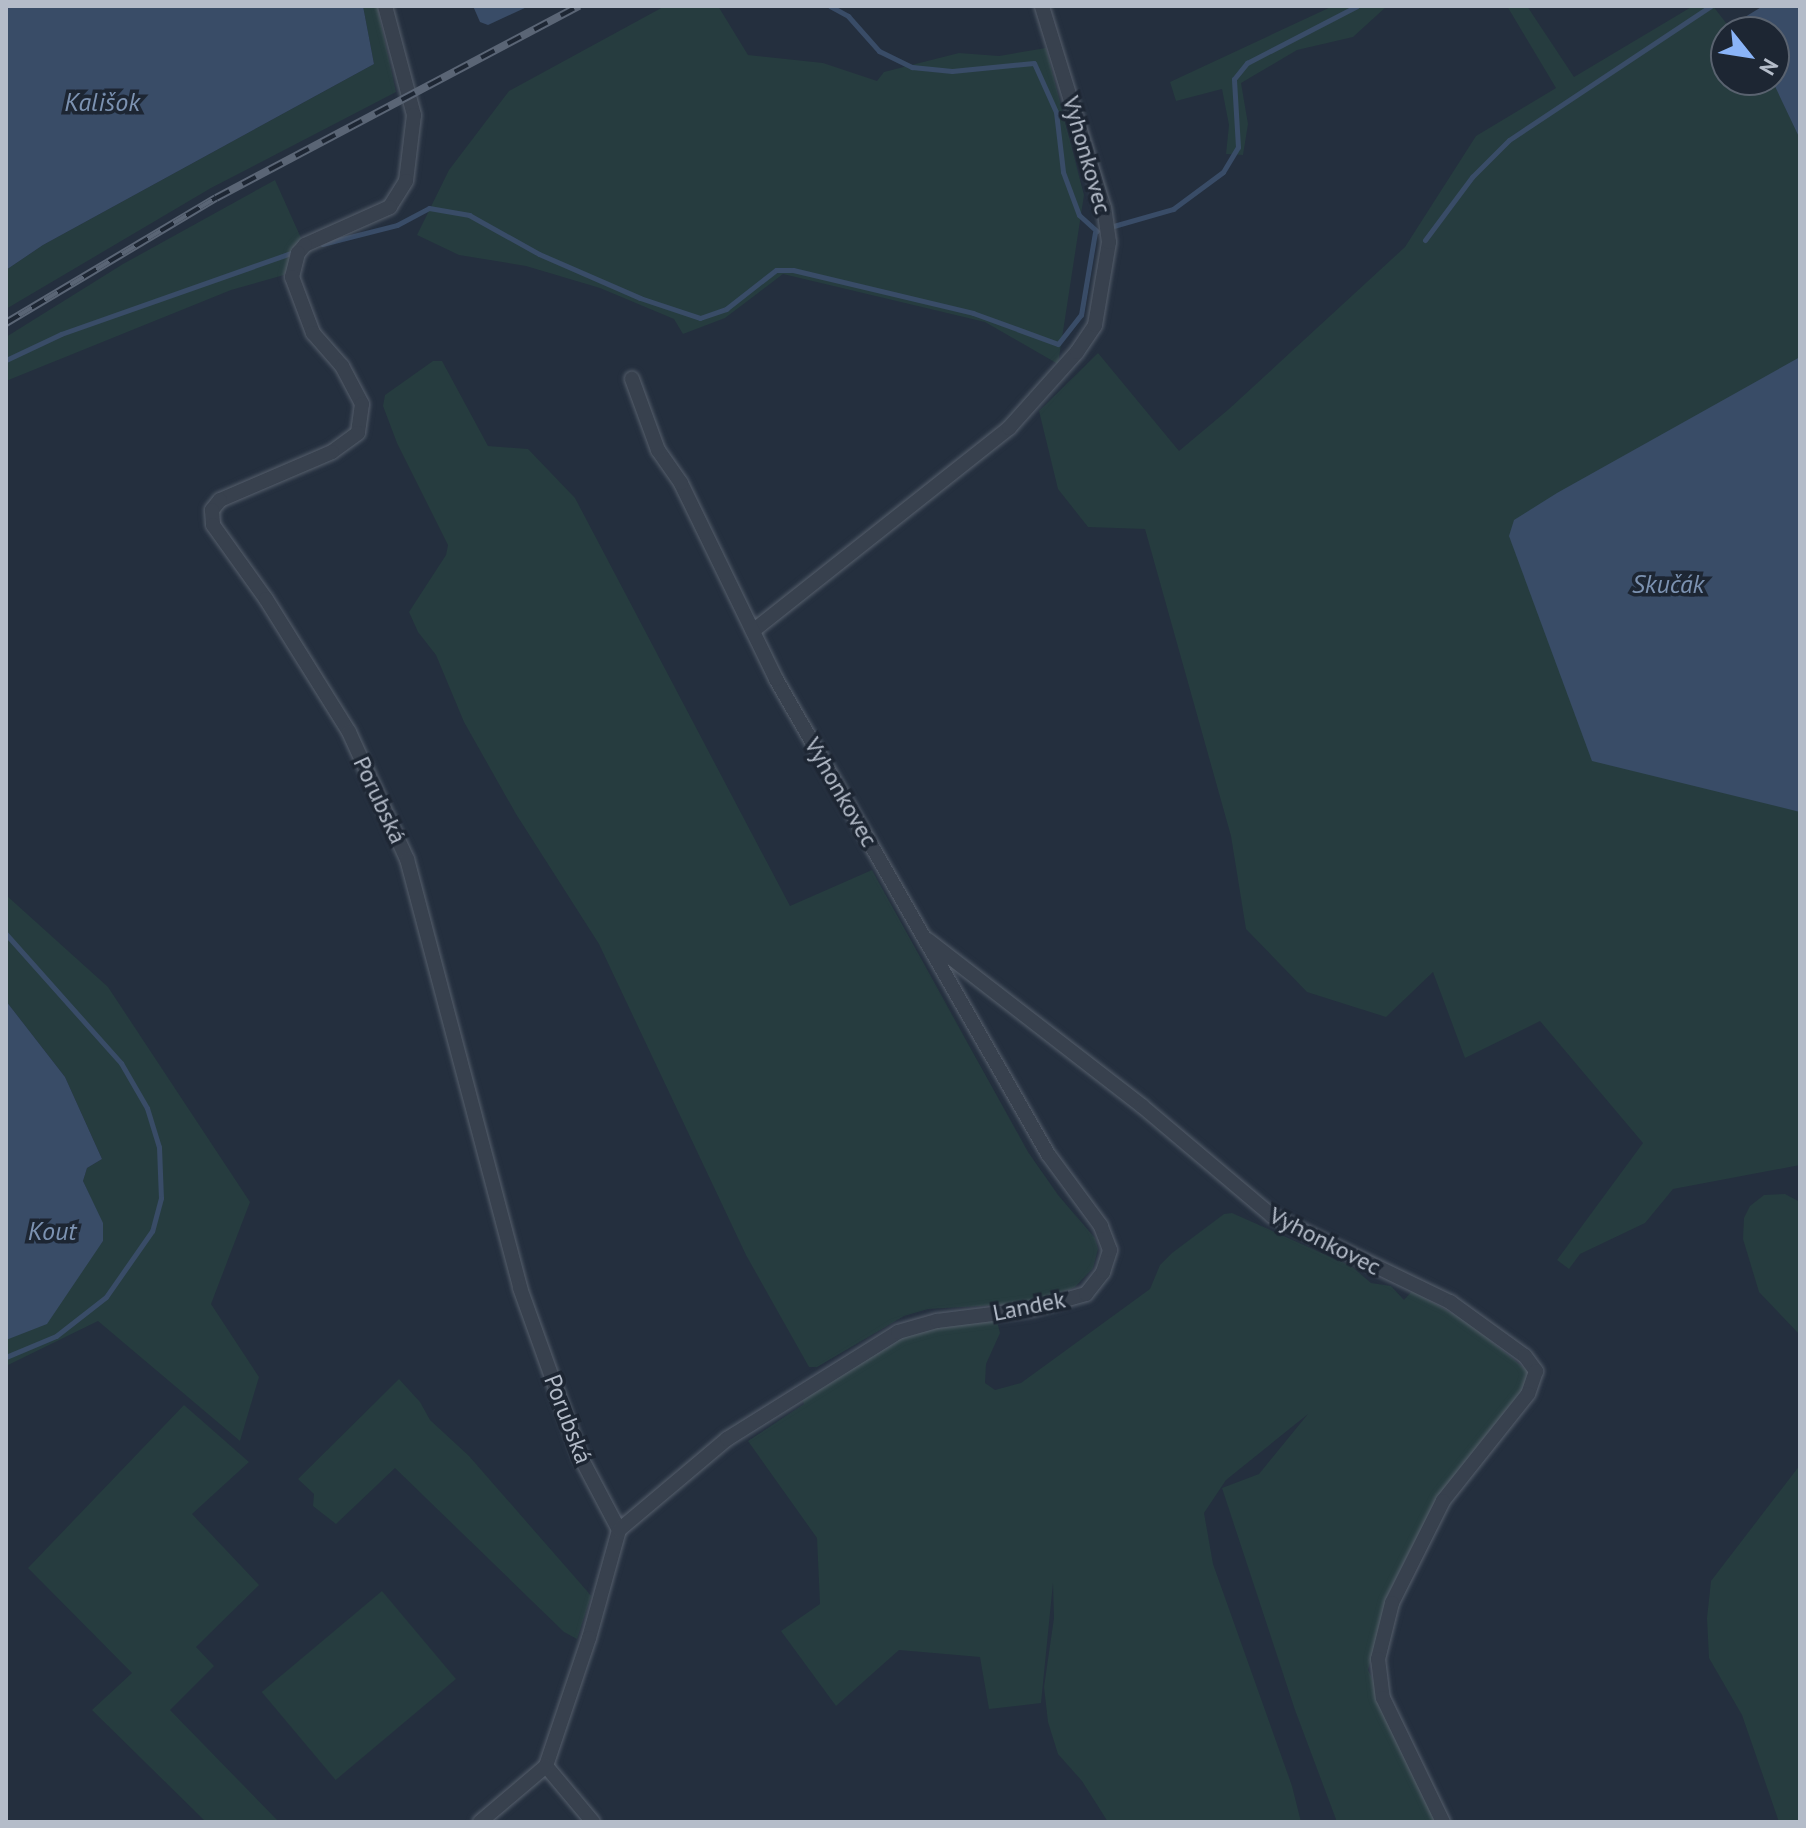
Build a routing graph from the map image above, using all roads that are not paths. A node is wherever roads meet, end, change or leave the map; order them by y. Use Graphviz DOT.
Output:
graph roads {
  1 [pos="385,6"];
  2 [pos="1042,6"];
  3 [pos="632,379"];
  4 [pos="753,631"];
  5 [pos="923,936"];
  6 [pos="619,1530"];
  7 [pos="546,1766"];
  8 [pos="480,1822"];
  9 [pos="593,1822"];
  10 [pos="1443,1822"];
  1 -- 6 [label="street, Porubská"];
  2 -- 4 [label="street, Vyhonkovec"];
  3 -- 4 [label="street, Vyhonkovec"];
  4 -- 5 [label="street, Vyhonkovec"];
  5 -- 6 [label="street, Landek"];
  5 -- 10 [label="street, Vyhonkovec"];
  6 -- 7 [label="street"];
  7 -- 8 [label="street"];
  7 -- 9 [label="street"];
}
